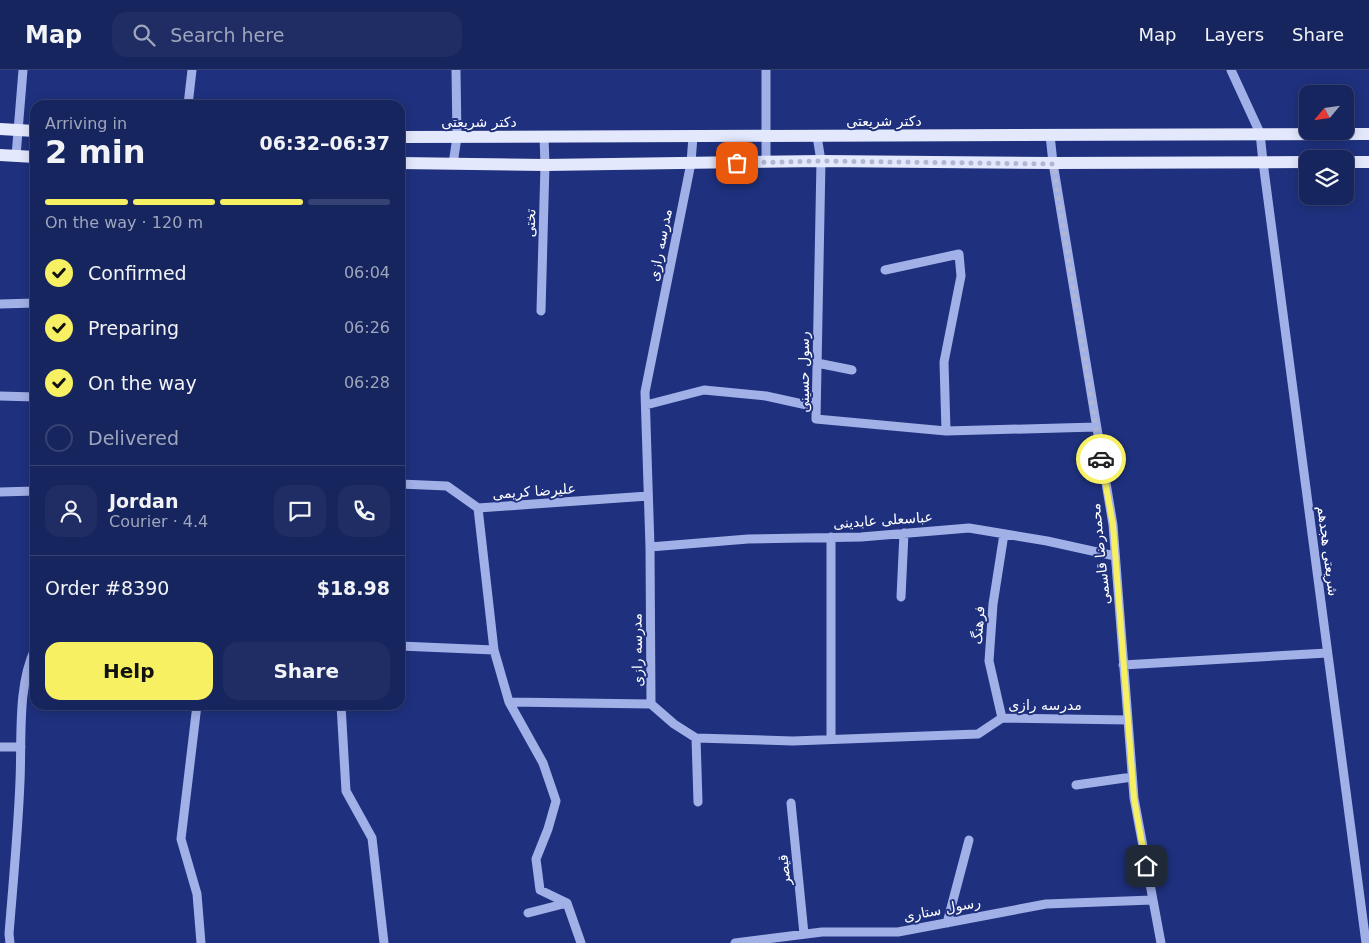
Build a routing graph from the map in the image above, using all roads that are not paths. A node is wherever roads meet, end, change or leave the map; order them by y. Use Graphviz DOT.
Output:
graph roads {
  1 [pos="23,70"];
  2 [pos="192,70"];
  3 [pos="456,70"];
  4 [pos="766,70"];
  5 [pos="1231,70"];
  6 [pos="189,100"];
  7 [pos="0,129"];
  8 [pos="18,130"];
  9 [pos="30,131"];
  10 [pos="1260,133"];
  11 [pos="1369,134"];
  12 [pos="544,136"];
  13 [pos="693,136"];
  14 [pos="766,136"];
  15 [pos="817,136"];
  16 [pos="1050,136"];
  17 [pos="405,137"];
  18 [pos="457,137"];
  19 [pos="0,156"];
  20 [pos="16,156"];
  21 [pos="30,157"];
  22 [pos="821,161"];
  23 [pos="766,162"];
  24 [pos="1263,162"];
  25 [pos="1299,162"];
  26 [pos="1354,162"];
  27 [pos="1369,162"];
  28 [pos="405,163"];
  29 [pos="453,164"];
  30 [pos="691,164"];
  31 [pos="1053,164"];
  32 [pos="545,165"];
  33 [pos="885,270"];
  34 [pos="30,303"];
  35 [pos="0,304"];
  36 [pos="541,311"];
  37 [pos="817,363"];
  38 [pos="852,370"];
  39 [pos="0,396"];
  40 [pos="30,397"];
  41 [pos="646,405"];
  42 [pos="816,406"];
  43 [pos="1096,427"];
  44 [pos="946,431"];
  45 [pos="405,484"];
  46 [pos="30,491"];
  47 [pos="0,492"];
  48 [pos="648,496"];
  49 [pos="478,508"];
  50 [pos="904,533"];
  51 [pos="1004,534"];
  52 [pos="831,537"];
  53 [pos="650,547"];
  54 [pos="1115,556"];
  55 [pos="901,597"];
  56 [pos="405,646"];
  57 [pos="494,650"];
  58 [pos="1327,653"];
  59 [pos="30,660"];
  60 [pos="1123,665"];
  61 [pos="509,702"];
  62 [pos="651,704"];
  63 [pos="196,710"];
  64 [pos="341,710"];
  65 [pos="1002,718"];
  66 [pos="1128,720"];
  67 [pos="696,738"];
  68 [pos="831,739"];
  69 [pos="0,747"];
  70 [pos="21,747"];
  71 [pos="1132,777"];
  72 [pos="1076,784"];
  73 [pos="698,802"];
  74 [pos="791,803"];
  75 [pos="969,840"];
  76 [pos="1152,900"];
  77 [pos="567,903"];
  78 [pos="528,913"];
  79 [pos="947,923"];
  80 [pos="804,934"];
  81 [pos="10,943"];
  82 [pos="201,943"];
  83 [pos="384,943"];
  84 [pos="581,943"];
  85 [pos="736,943"];
  86 [pos="1161,943"];
  87 [pos="1366,943"];
  1 -- 8 [label="street"];
  2 -- 6 [label="street"];
  3 -- 18 [label="street"];
  4 -- 14 [label="street"];
  5 -- 10 [label="street, شریعتی هجدهم"];
  7 -- 8 [label="main road"];
  8 -- 9 [label="main road"];
  8 -- 20 [label="street"];
  10 -- 11 [label="main road, دکتر شریعتی"];
  10 -- 16 [label="main road, دکتر شریعتی"];
  10 -- 24 [label="street, شریعتی هجدهم"];
  12 -- 13 [label="main road, دکتر شریعتی"];
  12 -- 18 [label="main road, دکتر شریعتی"];
  12 -- 32 [label="street, تختی"];
  13 -- 14 [label="main road, دکتر شریعتی"];
  13 -- 30 [label="street, مدرسه رازی"];
  14 -- 15 [label="main road, دکتر شریعتی"];
  14 -- 23 [label="street"];
  15 -- 16 [label="main road, دکتر شریعتی"];
  15 -- 22 [label="street, رسول حسینی"];
  16 -- 31 [label="street, محمدرضا قاسمی"];
  17 -- 18 [label="main road, دکتر شریعتی"];
  18 -- 29 [label="street"];
  19 -- 20 [label="main road"];
  20 -- 21 [label="main road"];
  22 -- 23 [label="main road"];
  22 -- 31 [label="main road"];
  22 -- 37 [label="street, رسول حسینی"];
  23 -- 30 [label="main road"];
  24 -- 25 [label="main road"];
  24 -- 31 [label="main road"];
  24 -- 58 [label="street, شریعتی هجدهم"];
  26 -- 27 [label="main road"];
  28 -- 29 [label="main road"];
  29 -- 32 [label="main road"];
  30 -- 32 [label="main road"];
  30 -- 41 [label="street, مدرسه رازی"];
  31 -- 43 [label="street, محمدرضا قاسمی"];
  32 -- 36 [label="street, تختی"];
  33 -- 44 [label="street"];
  34 -- 35 [label="street"];
  37 -- 38 [label="street"];
  37 -- 42 [label="street, رسول حسینی"];
  39 -- 40 [label="street"];
  41 -- 42 [label="street"];
  41 -- 48 [label="street, مدرسه رازی"];
  42 -- 44 [label="street, رسول حسینی"];
  43 -- 44 [label="street, رسول حسینی"];
  43 -- 54 [label="street, محمدرضا قاسمی"];
  45 -- 49 [label="street, علیرضا کریمی"];
  46 -- 47 [label="street"];
  48 -- 49 [label="street, علیرضا کریمی"];
  48 -- 53 [label="street, مدرسه رازی"];
  49 -- 57 [label="street"];
  50 -- 51 [label="street, عباسعلی عابدینی"];
  50 -- 52 [label="street, عباسعلی عابدینی"];
  50 -- 55 [label="street"];
  51 -- 54 [label="street, عباسعلی عابدینی"];
  51 -- 65 [label="street, فرهنگ"];
  52 -- 53 [label="street, عباسعلی عابدینی"];
  52 -- 68 [label="street"];
  53 -- 62 [label="street, مدرسه رازی"];
  54 -- 60 [label="street, محمدرضا قاسمی"];
  56 -- 57 [label="street"];
  57 -- 61 [label="street"];
  58 -- 60 [label="street"];
  58 -- 87 [label="street, شریعتی هجدهم"];
  59 -- 70 [label="street"];
  60 -- 66 [label="street, محمدرضا قاسمی"];
  61 -- 62 [label="street"];
  61 -- 77 [label="street"];
  62 -- 67 [label="street, مدرسه رازی"];
  63 -- 82 [label="street"];
  64 -- 83 [label="street"];
  65 -- 66 [label="street, مدرسه رازی"];
  65 -- 68 [label="street, مدرسه رازی"];
  66 -- 71 [label="street, محمدرضا قاسمی"];
  67 -- 68 [label="street, مدرسه رازی"];
  67 -- 73 [label="street"];
  69 -- 70 [label="street"];
  70 -- 81 [label="street"];
  71 -- 72 [label="street"];
  71 -- 76 [label="street, محمدرضا قاسمی"];
  74 -- 80 [label="street, قیصر"];
  75 -- 79 [label="street"];
  76 -- 79 [label="street, رسول ستاری"];
  76 -- 86 [label="street, محمدرضا قاسمی"];
  77 -- 78 [label="street"];
  77 -- 84 [label="street"];
  79 -- 80 [label="street, رسول ستاری"];
  80 -- 85 [label="street, رسول ستاری"];
}
